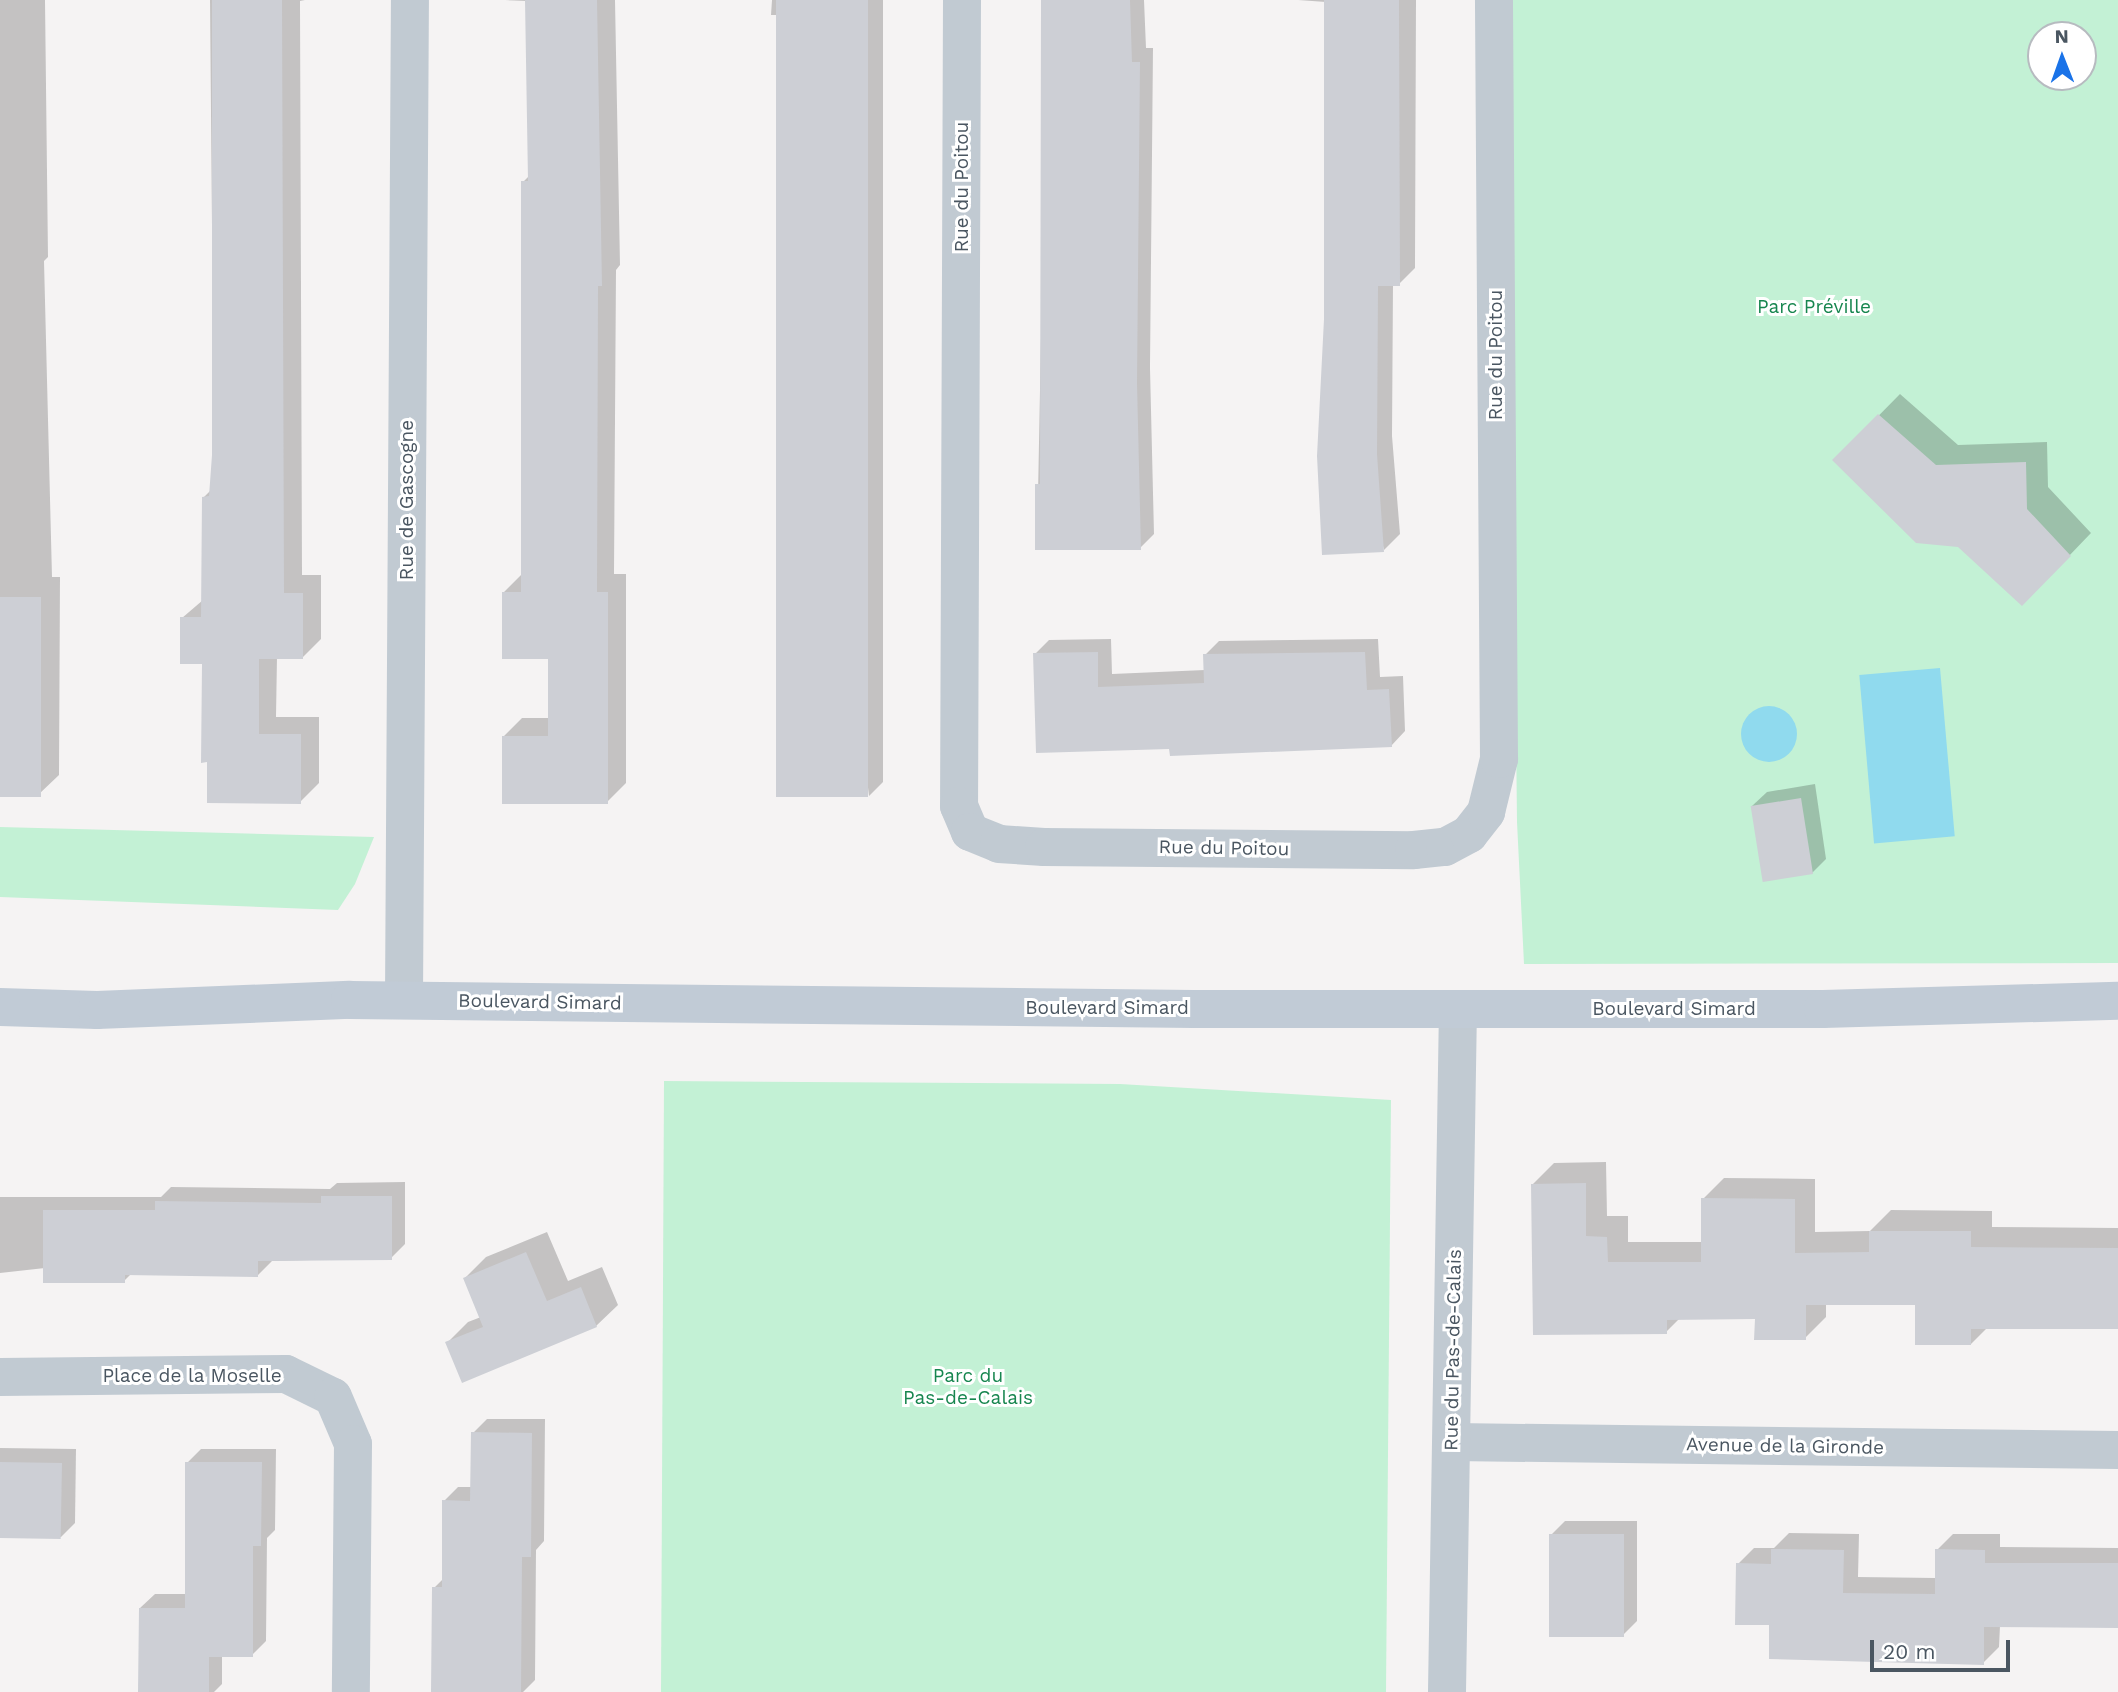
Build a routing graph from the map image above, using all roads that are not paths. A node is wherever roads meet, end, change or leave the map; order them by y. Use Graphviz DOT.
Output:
graph roads {
  1 [pos="410,0"];
  2 [pos="962,0"];
  3 [pos="1494,0"];
  4 [pos="404,1000"];
  5 [pos="2118,1001"];
  6 [pos="0,1007"];
  7 [pos="1458,1009"];
  8 [pos="97,1010"];
  9 [pos="0,1035"];
  10 [pos="0,1377"];
  11 [pos="1452,1442"];
  12 [pos="2118,1450"];
  13 [pos="351,1692"];
  14 [pos="1447,1692"];
  1 -- 4 [label="street, Rue de Gascogne"];
  2 -- 3 [label="street, Rue du Poitou"];
  4 -- 7 [label="main road, Boulevard Simard"];
  4 -- 8 [label="main road, Boulevard Simard"];
  5 -- 7 [label="main road, Boulevard Simard"];
  6 -- 8 [label="main road, Boulevard Simard"];
  7 -- 11 [label="street, Rue du Pas-de-Calais"];
  8 -- 9 [label="main road, Boulevard Simard"];
  10 -- 13 [label="street, Place de la Moselle"];
  11 -- 12 [label="street, Avenue de la Gironde"];
  11 -- 14 [label="street, Rue du Pas-de-Calais"];
}
